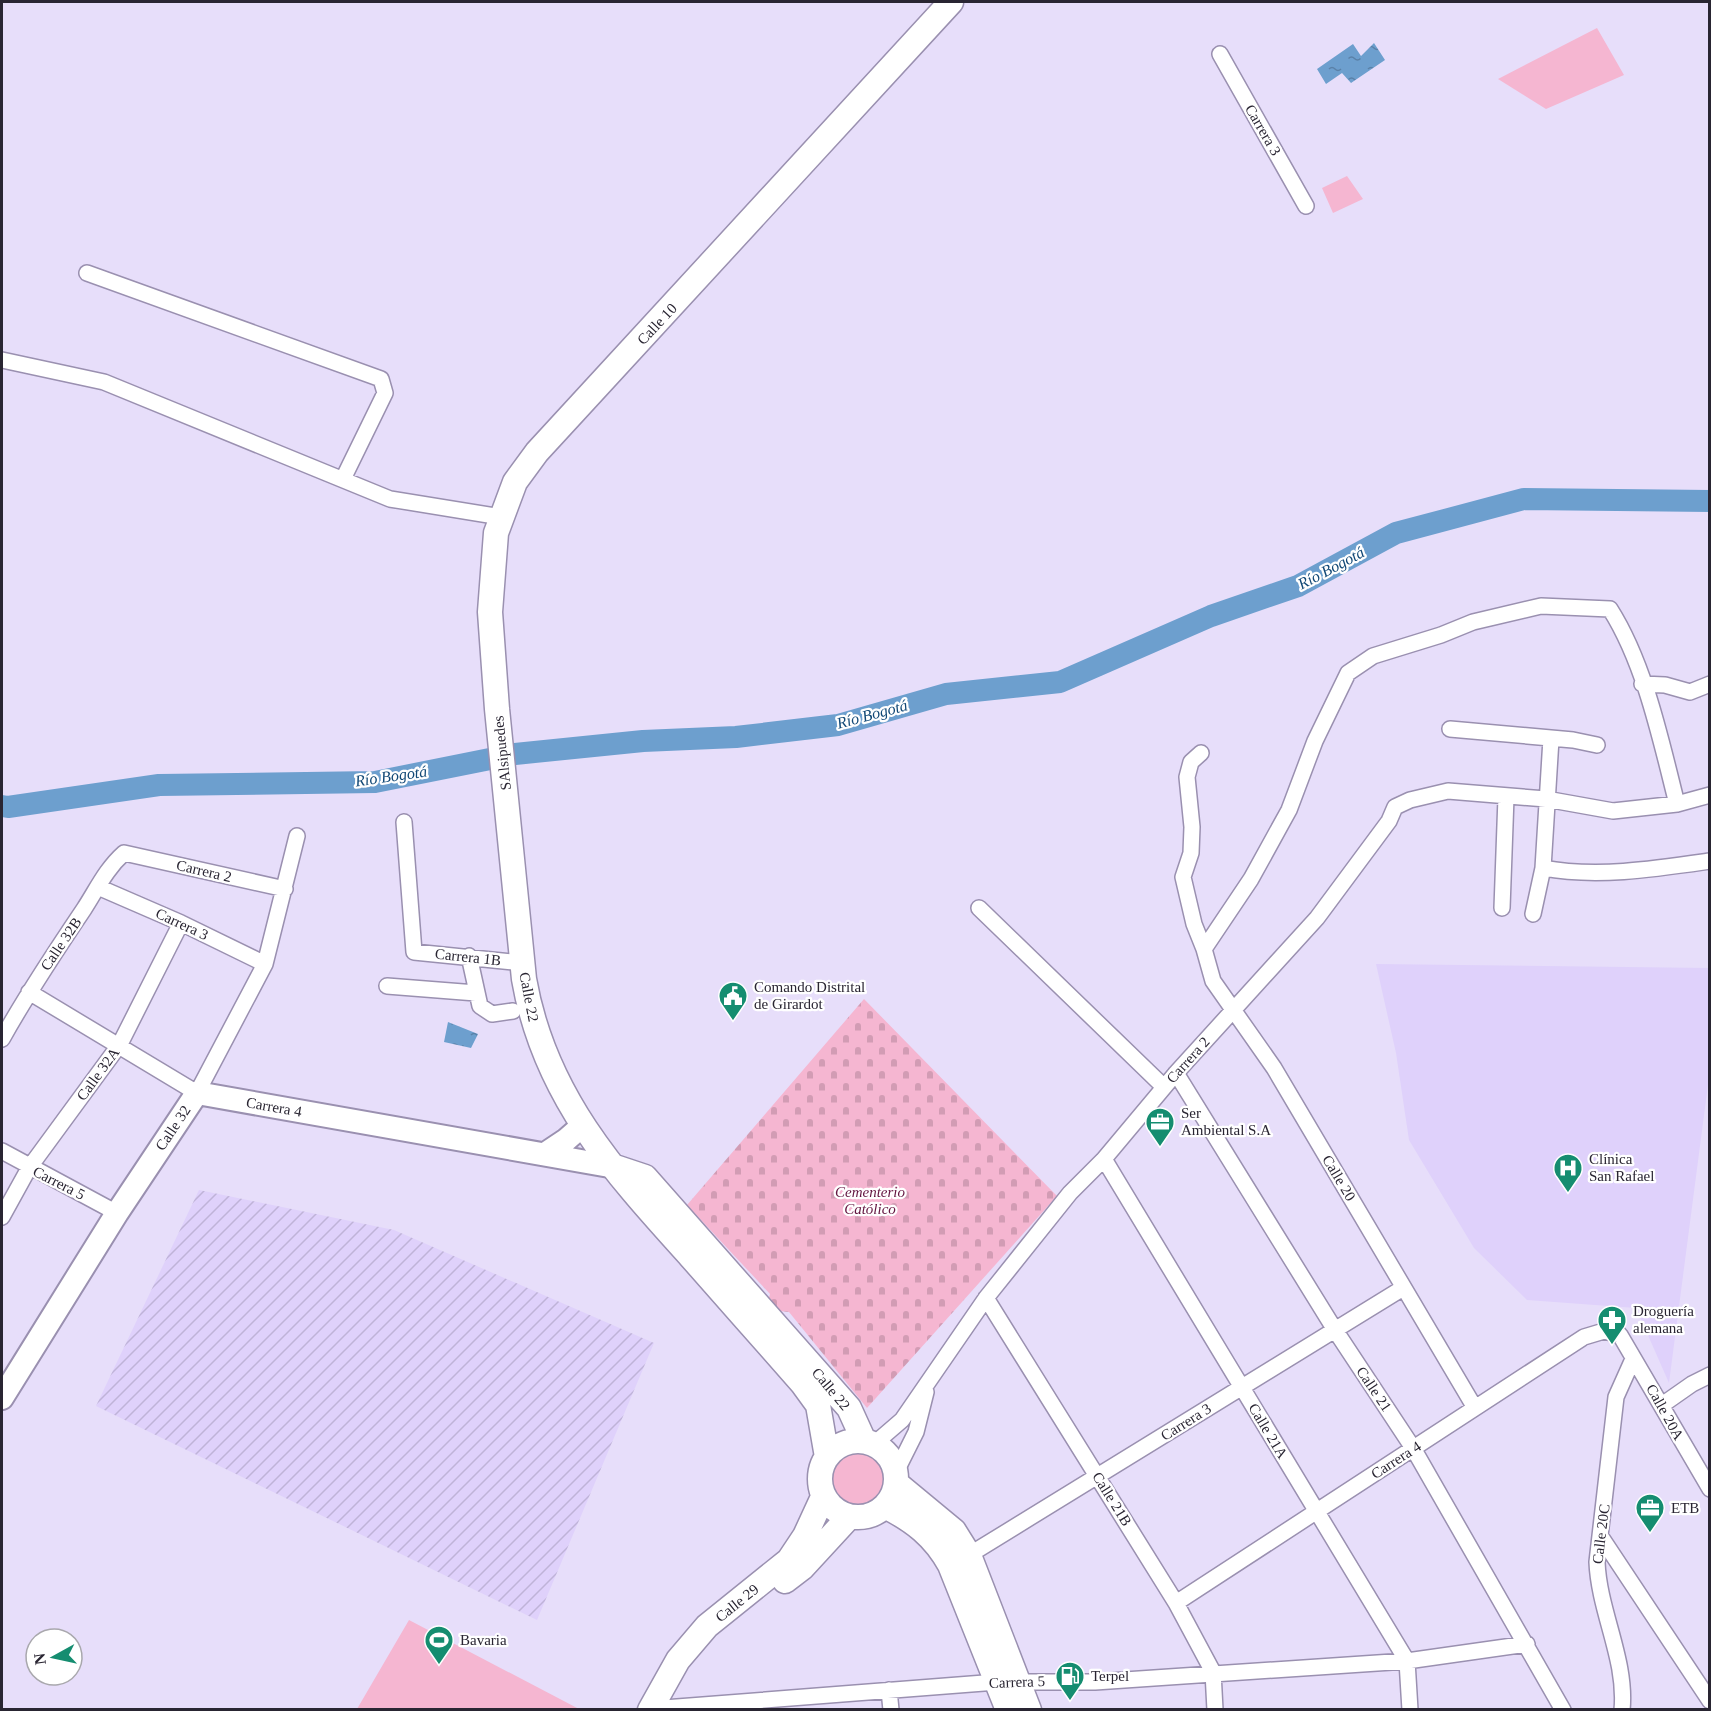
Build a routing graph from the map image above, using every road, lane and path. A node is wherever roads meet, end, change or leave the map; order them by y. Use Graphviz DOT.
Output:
graph roads {
  1 [pos="951,2"];
  2 [pos="1221,54"];
  3 [pos="1306,206"];
  4 [pos="87,273"];
  5 [pos="2,360"];
  6 [pos="343,479"];
  7 [pos="501,517"];
  8 [pos="1642,684"];
  9 [pos="1710,684"];
  10 [pos="1690,692"];
  11 [pos="1710,698"];
  12 [pos="497,706"];
  13 [pos="1450,729"];
  14 [pos="1551,739"];
  15 [pos="1597,745"];
  16 [pos="1201,753"];
  17 [pos="1710,795"];
  18 [pos="1506,797"];
  19 [pos="1546,799"];
  20 [pos="507,804"];
  21 [pos="1677,804"];
  22 [pos="404,822"];
  23 [pos="297,836"];
  24 [pos="124,853"];
  25 [pos="1710,861"];
  26 [pos="1543,868"];
  27 [pos="98,887"];
  28 [pos="285,889"];
  29 [pos="979,908"];
  30 [pos="1502,908"];
  31 [pos="1533,914"];
  32 [pos="181,923"];
  33 [pos="1204,949"];
  34 [pos="469,956"];
  35 [pos="522,963"];
  36 [pos="265,964"];
  37 [pos="387,986"];
  38 [pos="29,992"];
  39 [pos="476,993"];
  40 [pos="513,1011"];
  41 [pos="1233,1011"];
  42 [pos="2,1039"];
  43 [pos="120,1044"];
  44 [pos="1176,1073"];
  45 [pos="1164,1087"];
  46 [pos="196,1093"];
  47 [pos="582,1126"];
  48 [pos="2,1151"];
  49 [pos="545,1154"];
  50 [pos="1104,1159"];
  51 [pos="615,1167"];
  52 [pos="29,1168"];
  53 [pos="117,1213"];
  54 [pos="2,1217"];
  55 [pos="1403,1288"];
  56 [pos="986,1298"];
  57 [pos="1335,1330"];
  58 [pos="1620,1335"];
  59 [pos="1633,1359"];
  60 [pos="1710,1375"];
  61 [pos="929,1384"];
  62 [pos="1242,1387"];
  63 [pos="2,1398"];
  64 [pos="1662,1405"];
  65 [pos="1475,1408"];
  66 [pos="868,1443"];
  67 [pos="1413,1448"];
  68 [pos="826,1457"];
  69 [pos="1098,1477"];
  70 [pos="896,1479"];
  71 [pos="1710,1490"];
  72 [pos="823,1497"];
  73 [pos="885,1506"];
  74 [pos="1317,1511"];
  75 [pos="849,1517"];
  76 [pos="1602,1537"];
  77 [pos="969,1555"];
  78 [pos="1176,1603"];
  79 [pos="1527,1644"];
  80 [pos="1407,1661"];
  81 [pos="1213,1672"];
  82 [pos="1007,1682"];
  83 [pos="890,1690"];
  84 [pos="1710,1701"];
  85 [pos="740,1706"];
  86 [pos="657,1709"];
  87 [pos="891,1710"];
  88 [pos="1008,1710"];
  89 [pos="1029,1710"];
  90 [pos="1215,1710"];
  91 [pos="1410,1710"];
  92 [pos="1563,1710"];
  93 [pos="1622,1710"];
  1 -- 7 [label="main road, Calle 10"];
  2 -- 3 [label="street, Carrera 3"];
  4 -- 6 [label="street"];
  5 -- 6 [label="street"];
  6 -- 7 [label="street"];
  7 -- 12 [label="main road, Calle 10"];
  8 -- 10 [label="street"];
  8 -- 21 [label="street"];
  8 -- 33 [label="street"];
  9 -- 10 [label="street"];
  10 -- 11 [label="street"];
  12 -- 20 [label="main road, SAlsipuedes"];
  13 -- 14 [label="street"];
  14 -- 15 [label="street"];
  14 -- 19 [label="street"];
  16 -- 33 [label="street, Calle 20"];
  17 -- 21 [label="street"];
  18 -- 19 [label="street"];
  18 -- 30 [label="street"];
  18 -- 41 [label="street, Carrera 2"];
  19 -- 21 [label="street"];
  19 -- 26 [label="street"];
  20 -- 35 [label="main road, Calle 22"];
  22 -- 34 [label="street, Carrera 1B"];
  23 -- 28 [label="street, Calle 32"];
  24 -- 27 [label="street, Calle 32B"];
  24 -- 28 [label="street, Carrera 2"];
  25 -- 26 [label="street"];
  26 -- 31 [label="street"];
  27 -- 32 [label="street, Carrera 3"];
  27 -- 38 [label="street, Calle 32B"];
  28 -- 36 [label="street, Calle 32"];
  29 -- 45 [label="street"];
  32 -- 36 [label="street, Carrera 3"];
  32 -- 43 [label="street, Calle 32A"];
  33 -- 41 [label="street, Calle 20"];
  34 -- 35 [label="street, Carrera 1B"];
  34 -- 39 [label="street"];
  35 -- 47 [label="main road, Calle 22"];
  36 -- 46 [label="street, Calle 32"];
  37 -- 39 [label="street"];
  38 -- 42 [label="street, Calle 32B"];
  38 -- 43 [label="street, Carrera 4"];
  39 -- 40 [label="street"];
  41 -- 44 [label="street, Carrera 2"];
  41 -- 55 [label="street, Calle 20"];
  43 -- 46 [label="street, Carrera 4"];
  43 -- 52 [label="street, Calle 32A"];
  44 -- 45 [label="street, Carrera 2"];
  44 -- 57 [label="street, Calle 21"];
  45 -- 50 [label="street, Carrera 2"];
  46 -- 49 [label="street, Carrera 4"];
  46 -- 53 [label="street, Calle 32"];
  47 -- 49 [label="street"];
  47 -- 51 [label="main road, Calle 22"];
  48 -- 52 [label="street, Carrera 5"];
  49 -- 51 [label="street, Carrera 4"];
  50 -- 56 [label="street, Carrera 2"];
  50 -- 62 [label="street, Calle 21A"];
  51 -- 66 [label="main road, Calle 22"];
  51 -- 68 [label="main road, Calle 22"];
  52 -- 53 [label="street, Carrera 5"];
  52 -- 54 [label="street, Calle 32A"];
  53 -- 63 [label="street, Calle 32"];
  55 -- 57 [label="street, Carrera 3"];
  55 -- 65 [label="street, Calle 20"];
  56 -- 61 [label="street, Carrera 2"];
  56 -- 69 [label="street, Calle 21B"];
  57 -- 62 [label="street, Carrera 3"];
  57 -- 67 [label="street, Calle 21"];
  58 -- 59 [label="street, Calle 20A"];
  58 -- 65 [label="street, Carrera 4"];
  59 -- 64 [label="street, Calle 20A"];
  59 -- 76 [label="street, Calle 20C"];
  60 -- 64 [label="street"];
  61 -- 66 [label="street, Carrera 2"];
  61 -- 70 [label="street, Carrera 2"];
  62 -- 69 [label="street, Carrera 3"];
  62 -- 74 [label="street, Calle 21A"];
  64 -- 71 [label="street, Calle 20A"];
  65 -- 67 [label="street, Carrera 4"];
  66 -- 68 [label="main road"];
  66 -- 70 [label="main road"];
  67 -- 74 [label="street, Carrera 4"];
  67 -- 79 [label="street, Calle 21"];
  68 -- 72 [label="main road"];
  69 -- 77 [label="street, Carrera 3"];
  69 -- 78 [label="street, Calle 21B"];
  70 -- 73 [label="main road"];
  70 -- 77 [label="main road"];
  72 -- 75 [label="main road"];
  72 -- 86 [label="main road, Calle 29"];
  73 -- 75 [label="main road"];
  73 -- 82 [label="main road"];
  74 -- 78 [label="street, Carrera 4"];
  74 -- 80 [label="street, Calle 21A"];
  75 -- 86 [label="main road, Calle 29"];
  76 -- 84 [label="street"];
  76 -- 93 [label="street, Calle 20C"];
  77 -- 82 [label="main road"];
  78 -- 81 [label="street, Calle 21B"];
  79 -- 80 [label="street, Carrera 5"];
  79 -- 92 [label="street, Calle 21"];
  80 -- 81 [label="street, Carrera 5"];
  80 -- 91 [label="street, Calle 21A"];
  81 -- 82 [label="street, Carrera 5"];
  81 -- 90 [label="street, Calle 21B"];
  82 -- 83 [label="street, Carrera 5"];
  82 -- 88 [label="main road"];
  82 -- 89 [label="main road"];
  83 -- 85 [label="street, Carrera 5"];
  83 -- 87 [label="street"];
  85 -- 86 [label="street, Carrera 5"];
}
